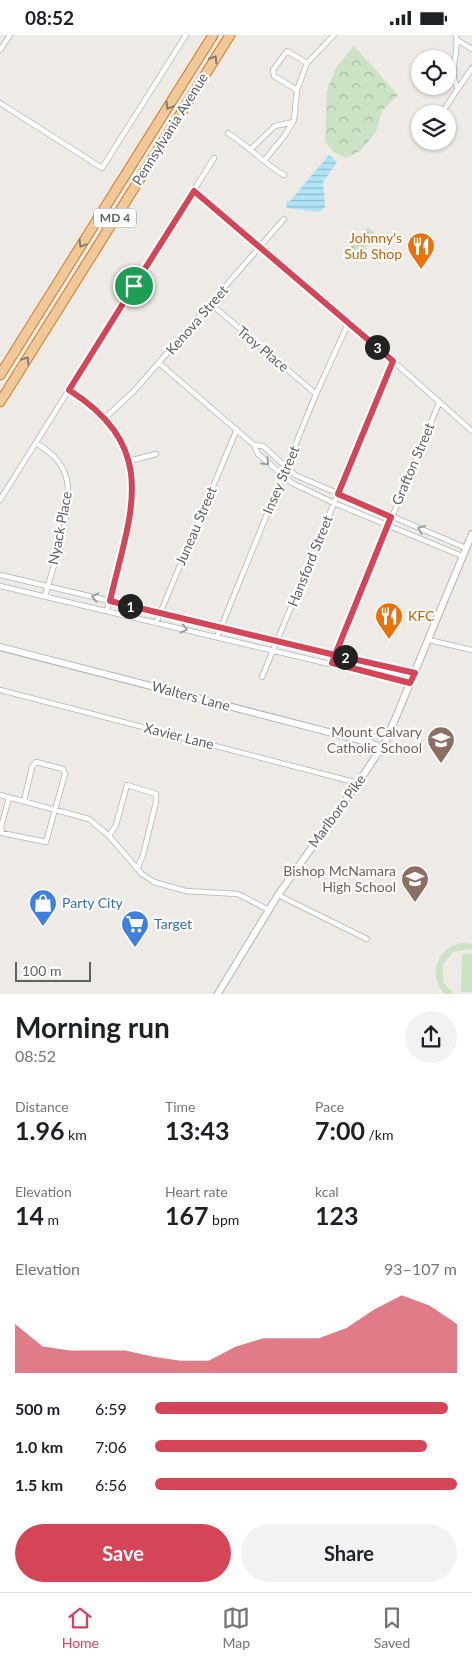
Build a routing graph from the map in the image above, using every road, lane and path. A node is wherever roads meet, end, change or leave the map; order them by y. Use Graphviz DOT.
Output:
graph roads {
  1 [pos="10,35"];
  2 [pos="186,35"];
  3 [pos="213,35"];
  4 [pos="230,35"];
  5 [pos="334,35"];
  6 [pos="456,37"];
  7 [pos="472,49"];
  8 [pos="0,50"];
  9 [pos="307,63"];
  10 [pos="472,68"];
  11 [pos="458,88"];
  12 [pos="297,90"];
  13 [pos="0,103"];
  14 [pos="447,105"];
  15 [pos="293,122"];
  16 [pos="228,133"];
  17 [pos="251,149"];
  18 [pos="214,158"];
  19 [pos="264,161"];
  20 [pos="284,175"];
  21 [pos="194,191"];
  22 [pos="284,219"];
  23 [pos="260,247"];
  24 [pos="211,304"];
  25 [pos="348,324"];
  26 [pos="393,361"];
  27 [pos="159,363"];
  28 [pos="0,375"];
  29 [pos="69,390"];
  30 [pos="316,393"];
  31 [pos="0,401"];
  32 [pos="439,403"];
  33 [pos="105,418"];
  34 [pos="237,429"];
  35 [pos="472,431"];
  36 [pos="36,443"];
  37 [pos="254,445"];
  38 [pos="156,454"];
  39 [pos="130,461"];
  40 [pos="286,467"];
  41 [pos="282,477"];
  42 [pos="338,494"];
  43 [pos="0,500"];
  44 [pos="334,503"];
  45 [pos="391,517"];
  46 [pos="388,525"];
  47 [pos="472,534"];
  48 [pos="466,548"];
  49 [pos="462,556"];
  50 [pos="0,575"];
  51 [pos="0,586"];
  52 [pos="48,587"];
  53 [pos="45,596"];
  54 [pos="110,601"];
  55 [pos="107,611"];
  56 [pos="159,613"];
  57 [pos="156,623"];
  58 [pos="220,627"];
  59 [pos="217,637"];
  60 [pos="430,639"];
  61 [pos="278,641"];
  62 [pos="0,647"];
  63 [pos="472,650"];
  64 [pos="273,651"];
  65 [pos="335,655"];
  66 [pos="332,663"];
  67 [pos="415,673"];
  68 [pos="262,677"];
  69 [pos="410,683"];
  70 [pos="0,690"];
  71 [pos="382,748"];
  72 [pos="358,783"];
  73 [pos="0,795"];
  74 [pos="9,798"];
  75 [pos="24,801"];
  76 [pos="56,810"];
  77 [pos="110,836"];
  78 [pos="137,869"];
  79 [pos="278,895"];
  80 [pos="269,910"];
  81 [pos="367,939"];
  82 [pos="217,994"];
  1 -- 8 [label="street"];
  2 -- 13 [label="street"];
  3 -- 28 [label="highway, Pennsylvania Avenue / MD 4, one-way"];
  31 -- 4 [label="highway, Pennsylvania Avenue / MD 4, one-way"];
  5 -- 9 [label="street"];
  6 -- 7 [label="street"];
  6 -- 11 [label="street"];
  9 -- 12 [label="street"];
  9 -- 12 [label="street"];
  10 -- 11 [label="street"];
  11 -- 14 [label="street"];
  12 -- 15 [label="street"];
  15 -- 17 [label="street"];
  15 -- 19 [label="street"];
  16 -- 17 [label="street"];
  17 -- 19 [label="street"];
  18 -- 21 [label="street"];
  19 -- 20 [label="street"];
  21 -- 23 [label="street"];
  21 -- 29 [label="street"];
  22 -- 23 [label="street, Kenova Street"];
  23 -- 24 [label="street, Kenova Street"];
  23 -- 25 [label="street"];
  24 -- 27 [label="street, Kenova Street"];
  24 -- 30 [label="street, Troy Place"];
  25 -- 26 [label="street"];
  25 -- 30 [label="street, Insey Street"];
  26 -- 32 [label="street"];
  26 -- 42 [label="street, Hansford Street"];
  27 -- 33 [label="street, Kenova Street"];
  27 -- 34 [label="street"];
  29 -- 33 [label="street"];
  29 -- 36 [label="street"];
  30 -- 40 [label="street, Insey Street"];
  32 -- 35 [label="street"];
  32 -- 45 [label="street, Grafton Street"];
  33 -- 39 [label="street"];
  34 -- 37 [label="street"];
  34 -- 56 [label="street, Juneau Street"];
  36 -- 43 [label="street"];
  36 -- 52 [label="street, Nyack Place"];
  37 -- 40 [label="street"];
  37 -- 41 [label="street, one-way"];
  38 -- 39 [label="street"];
  39 -- 54 [label="street"];
  40 -- 41 [label="street, Insey Street"];
  40 -- 42 [label="street"];
  41 -- 44 [label="street"];
  41 -- 58 [label="street, Insey Street"];
  42 -- 44 [label="street, Hansford Street"];
  42 -- 45 [label="street"];
  44 -- 46 [label="street"];
  44 -- 61 [label="street, Hansford Street"];
  45 -- 46 [label="street, Grafton Street"];
  48 -- 45 [label="street, one-way"];
  46 -- 49 [label="street"];
  46 -- 65 [label="street, Grafton Street"];
  47 -- 48 [label="main road, Marlboro Pike"];
  48 -- 49 [label="main road, Marlboro Pike"];
  49 -- 60 [label="main road, Marlboro Pike"];
  50 -- 52 [label="street"];
  51 -- 53 [label="street"];
  52 -- 53 [label="street, Nyack Place"];
  54 -- 52 [label="street, one-way"];
  53 -- 55 [label="street"];
  54 -- 55 [label="street"];
  54 -- 56 [label="street"];
  55 -- 57 [label="street"];
  56 -- 57 [label="street, Juneau Street"];
  56 -- 58 [label="street"];
  57 -- 59 [label="street, one-way"];
  58 -- 59 [label="street, Insey Street"];
  58 -- 61 [label="street"];
  59 -- 64 [label="street"];
  60 -- 63 [label="street"];
  60 -- 67 [label="main road, Marlboro Pike"];
  61 -- 64 [label="street, Hansford Street"];
  61 -- 65 [label="street"];
  62 -- 71 [label="main road, Walters Lane"];
  64 -- 66 [label="street"];
  64 -- 68 [label="street, Hansford Street"];
  65 -- 66 [label="street, Grafton Street"];
  65 -- 67 [label="street"];
  66 -- 69 [label="street"];
  67 -- 69 [label="main road, Marlboro Pike"];
  69 -- 71 [label="main road, Marlboro Pike"];
  70 -- 72 [label="street, Xavier Lane"];
  71 -- 72 [label="main road, Marlboro Pike"];
  72 -- 79 [label="main road, Marlboro Pike"];
  73 -- 74 [label="street"];
  74 -- 75 [label="street"];
  74 -- 76 [label="street"];
  75 -- 76 [label="street"];
  75 -- 76 [label="street"];
  76 -- 77 [label="street"];
  77 -- 78 [label="street"];
  77 -- 78 [label="street"];
  78 -- 80 [label="street"];
  79 -- 80 [label="main road, Marlboro Pike"];
  79 -- 81 [label="street"];
  80 -- 82 [label="main road, Marlboro Pike"];
}
